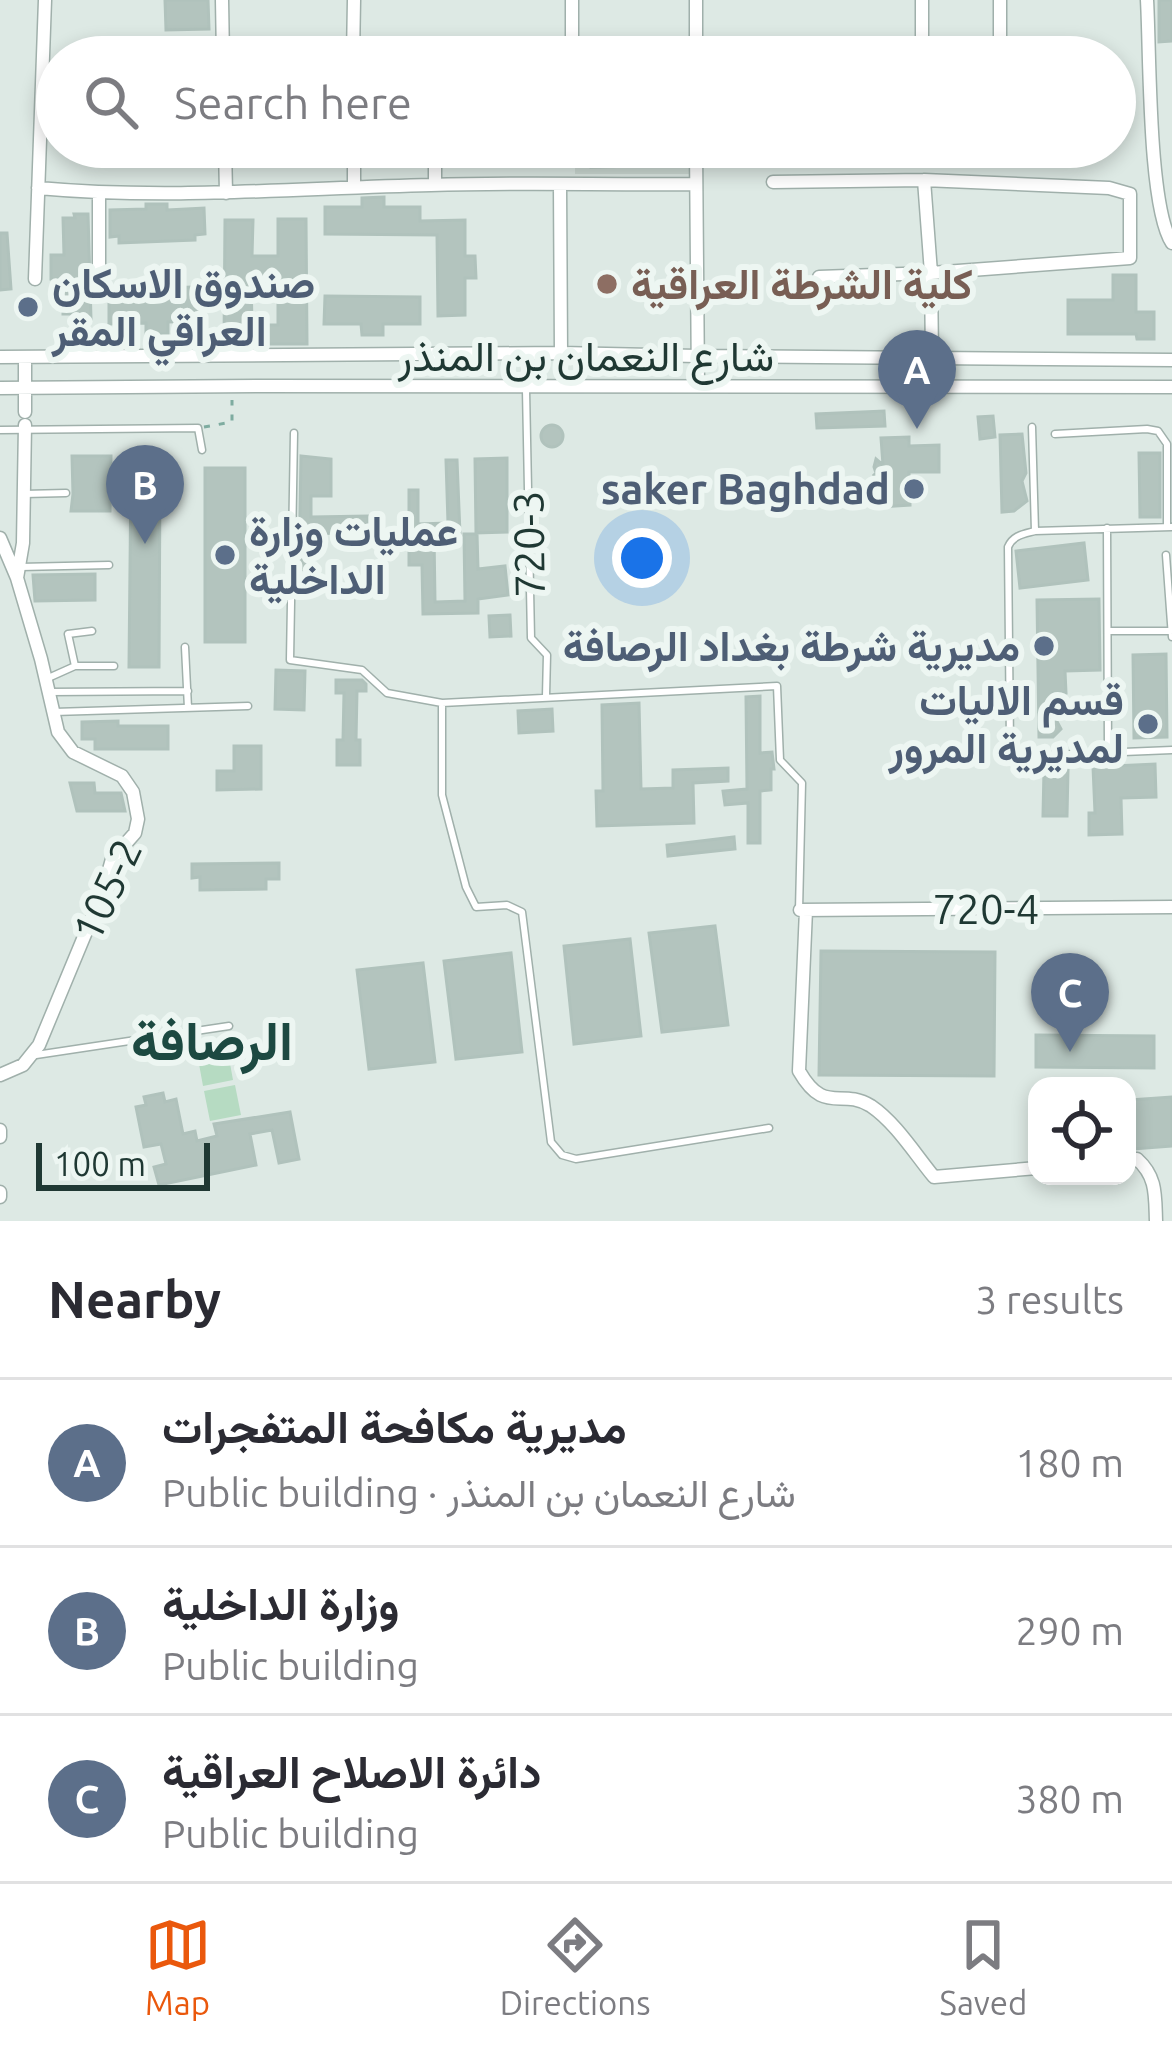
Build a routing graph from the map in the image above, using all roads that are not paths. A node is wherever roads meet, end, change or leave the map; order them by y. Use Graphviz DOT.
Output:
graph roads {
  1 [pos="46,0"];
  2 [pos="222,0"];
  3 [pos="354,0"];
  4 [pos="572,0"];
  5 [pos="696,0"];
  6 [pos="922,0"];
  7 [pos="1000,0"];
  8 [pos="1147,0"];
  9 [pos="44,36"];
  10 [pos="223,36"];
  11 [pos="353,36"];
  12 [pos="572,36"];
  13 [pos="696,36"];
  14 [pos="922,36"];
  15 [pos="996,36"];
  16 [pos="1172,113"];
  17 [pos="1153,114"];
  18 [pos="39,168"];
  19 [pos="225,168"];
  20 [pos="354,168"];
  21 [pos="435,168"];
  22 [pos="695,168"];
  23 [pos="924,180"];
  24 [pos="773,182"];
  25 [pos="435,184"];
  26 [pos="695,184"];
  27 [pos="560,185"];
  28 [pos="38,188"];
  29 [pos="354,188"];
  30 [pos="226,193"];
  31 [pos="99,194"];
  32 [pos="1172,243"];
  33 [pos="931,273"];
  34 [pos="819,277"];
  35 [pos="35,279"];
  36 [pos="99,288"];
  37 [pos="561,353"];
  38 [pos="262,356"];
  39 [pos="697,356"];
  40 [pos="0,357"];
  41 [pos="25,357"];
  42 [pos="932,358"];
  43 [pos="1011,358"];
  44 [pos="1172,360"];
  45 [pos="258,386"];
  46 [pos="525,386"];
  47 [pos="698,386"];
  48 [pos="1010,387"];
  49 [pos="1172,387"];
  50 [pos="0,388"];
  51 [pos="25,388"];
  52 [pos="26,423"];
  53 [pos="1032,427"];
  54 [pos="0,430"];
  55 [pos="294,433"];
  56 [pos="1055,434"];
  57 [pos="202,450"];
  58 [pos="66,493"];
  59 [pos="24,494"];
  60 [pos="1169,499"];
  61 [pos="1169,527"];
  62 [pos="1107,528"];
  63 [pos="23,531"];
  64 [pos="1035,531"];
  65 [pos="0,535"];
  66 [pos="1166,555"];
  67 [pos="109,566"];
  68 [pos="18,572"];
  69 [pos="92,631"];
  70 [pos="1108,631"];
  71 [pos="1172,634"];
  72 [pos="185,647"];
  73 [pos="114,666"];
  74 [pos="75,667"];
  75 [pos="47,685"];
  76 [pos="188,692"];
  77 [pos="546,696"];
  78 [pos="442,703"];
  79 [pos="248,706"];
  80 [pos="188,708"];
  81 [pos="54,712"];
  82 [pos="1172,750"];
  83 [pos="1108,752"];
  84 [pos="1172,908"];
  85 [pos="803,910"];
  86 [pos="229,1027"];
  87 [pos="33,1055"];
  88 [pos="0,1075"];
  89 [pos="769,1128"];
  90 [pos="1136,1160"];
  91 [pos="1028,1169"];
  92 [pos="1156,1221"];
  1 -- 9 [label="street"];
  2 -- 10 [label="street"];
  3 -- 11 [label="street"];
  4 -- 12 [label="street"];
  5 -- 13 [label="street"];
  6 -- 14 [label="street"];
  7 -- 15 [label="street"];
  8 -- 17 [label="street"];
  16 -- 17 [label="street"];
  17 -- 32 [label="street"];
  18 -- 28 [label="street"];
  19 -- 30 [label="street"];
  20 -- 29 [label="street"];
  21 -- 25 [label="street"];
  22 -- 26 [label="street"];
  23 -- 24 [label="street"];
  23 -- 33 [label="street"];
  23 -- 33 [label="street"];
  25 -- 27 [label="street"];
  25 -- 29 [label="street"];
  26 -- 27 [label="street"];
  26 -- 39 [label="street"];
  27 -- 37 [label="street"];
  28 -- 31 [label="street"];
  28 -- 35 [label="street"];
  29 -- 30 [label="street"];
  30 -- 31 [label="street"];
  31 -- 36 [label="street"];
  33 -- 34 [label="street"];
  33 -- 42 [label="street"];
  37 -- 38 [label="street, شارع النعمان بن المنذر"];
  37 -- 39 [label="street, شارع النعمان بن المنذر"];
  38 -- 41 [label="street, شارع النعمان بن المنذر"];
  38 -- 45 [label="street"];
  39 -- 42 [label="street, شارع النعمان بن المنذر"];
  39 -- 47 [label="street"];
  40 -- 41 [label="street, شارع النعمان بن المنذر"];
  41 -- 51 [label="street, 105-2"];
  42 -- 43 [label="street, شارع النعمان بن المنذر"];
  43 -- 44 [label="street, شارع النعمان بن المنذر"];
  43 -- 48 [label="street"];
  45 -- 46 [label="street, شارع النعمان بن المنذر"];
  45 -- 51 [label="street, شارع النعمان بن المنذر"];
  46 -- 47 [label="street, شارع النعمان بن المنذر"];
  46 -- 77 [label="lane, 720-3"];
  47 -- 48 [label="street, شارع النعمان بن المنذر"];
  48 -- 49 [label="street, شارع النعمان بن المنذر"];
  50 -- 51 [label="street, شارع النعمان بن المنذر"];
  51 -- 52 [label="street, 105-2"];
  52 -- 54 [label="lane"];
  52 -- 57 [label="lane"];
  52 -- 59 [label="street, 105-2"];
  53 -- 64 [label="lane"];
  55 -- 78 [label="lane"];
  56 -- 60 [label="lane"];
  58 -- 59 [label="lane"];
  59 -- 63 [label="street, 105-2"];
  60 -- 61 [label="lane"];
  61 -- 62 [label="lane"];
  62 -- 64 [label="lane"];
  62 -- 70 [label="lane"];
  63 -- 65 [label="street"];
  63 -- 68 [label="street, 105-2"];
  64 -- 83 [label="lane"];
  65 -- 68 [label="street, 105-2"];
  66 -- 71 [label="lane"];
  67 -- 68 [label="lane"];
  68 -- 75 [label="street, 105-2"];
  69 -- 74 [label="lane"];
  70 -- 71 [label="lane"];
  70 -- 83 [label="lane"];
  72 -- 76 [label="lane"];
  73 -- 74 [label="lane"];
  74 -- 75 [label="lane"];
  75 -- 76 [label="lane"];
  75 -- 81 [label="street, 105-2"];
  76 -- 80 [label="lane"];
  77 -- 78 [label="lane"];
  77 -- 85 [label="lane"];
  78 -- 89 [label="lane"];
  79 -- 80 [label="lane"];
  80 -- 81 [label="lane"];
  81 -- 87 [label="street, 105-2"];
  82 -- 83 [label="lane"];
  84 -- 85 [label="street, 720-4"];
  85 -- 91 [label="street"];
  86 -- 87 [label="lane"];
  87 -- 88 [label="street"];
  90 -- 92 [label="street"];
}
